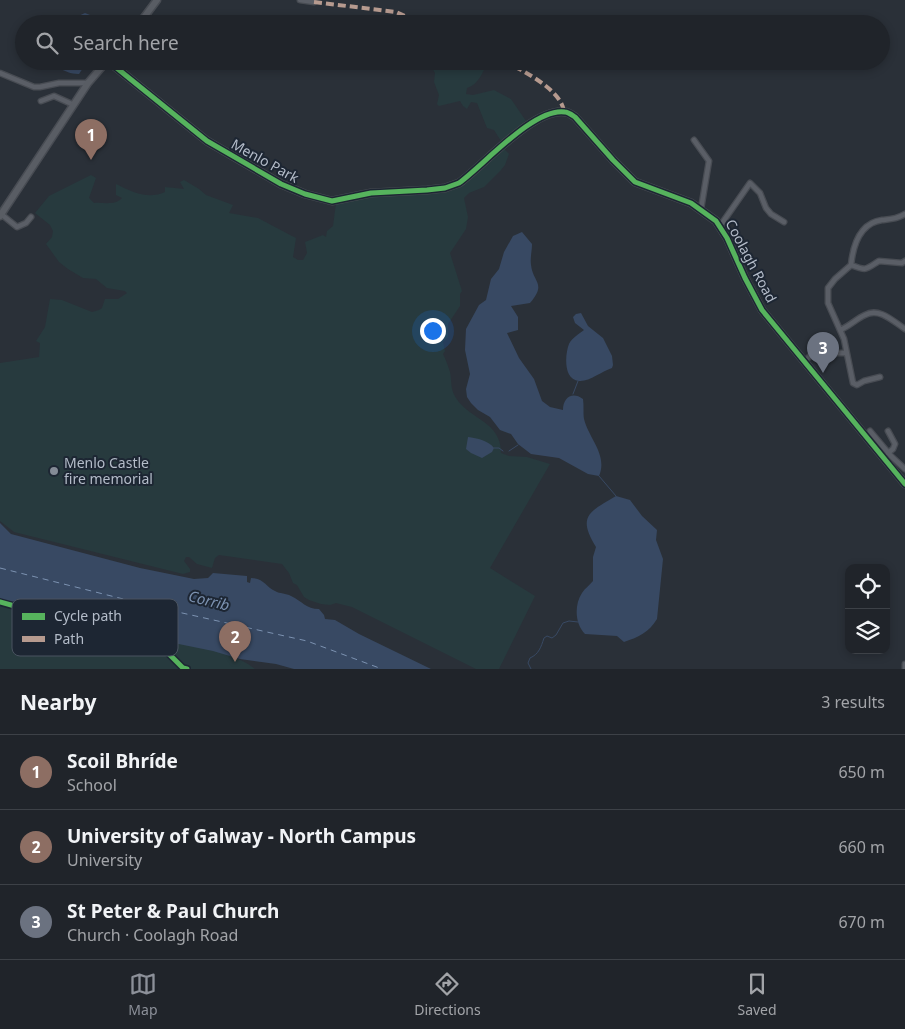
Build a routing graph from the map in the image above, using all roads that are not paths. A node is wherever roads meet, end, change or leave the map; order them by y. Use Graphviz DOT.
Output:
graph roads {
  1 [pos="157,0"];
  2 [pos="300,0"];
  3 [pos="314,2"];
  4 [pos="146,15"];
  5 [pos="99,70"];
  6 [pos="118,70"];
  7 [pos="1,75"];
  8 [pos="88,83"];
  9 [pos="41,101"];
  10 [pos="74,105"];
  11 [pos="564,112"];
  12 [pos="694,140"];
  13 [pos="701,209"];
  14 [pos="905,214"];
  15 [pos="1,215"];
  16 [pos="31,217"];
  17 [pos="784,222"];
  18 [pos="720,226"];
  19 [pos="904,263"];
  20 [pos="851,265"];
  21 [pos="905,329"];
  22 [pos="840,330"];
  23 [pos="846,353"];
  24 [pos="804,362"];
  25 [pos="880,376"];
  26 [pos="870,431"];
  27 [pos="888,431"];
  28 [pos="888,453"];
  29 [pos="905,469"];
  30 [pos="905,484"];
  31 [pos="905,664"];
  32 [pos="904,669"];
  1 -- 4 [label="street"];
  2 -- 3 [label="street"];
  5 -- 8 [label="street"];
  6 -- 11 [label="street, Menlo Park"];
  7 -- 8 [label="street"];
  8 -- 10 [label="street"];
  9 -- 10 [label="street"];
  10 -- 15 [label="street"];
  11 -- 13 [label="street, Coolagh Road"];
  12 -- 13 [label="street"];
  13 -- 18 [label="street, Coolagh Road"];
  14 -- 20 [label="street"];
  15 -- 16 [label="street"];
  17 -- 18 [label="street"];
  18 -- 24 [label="street, Coolagh Road"];
  19 -- 20 [label="street"];
  20 -- 22 [label="street"];
  21 -- 22 [label="street"];
  22 -- 23 [label="street"];
  23 -- 24 [label="street"];
  23 -- 25 [label="street"];
  24 -- 30 [label="street, Coolagh Road"];
  26 -- 28 [label="street"];
  27 -- 28 [label="street"];
  28 -- 29 [label="street"];
  31 -- 32 [label="street"];
}
